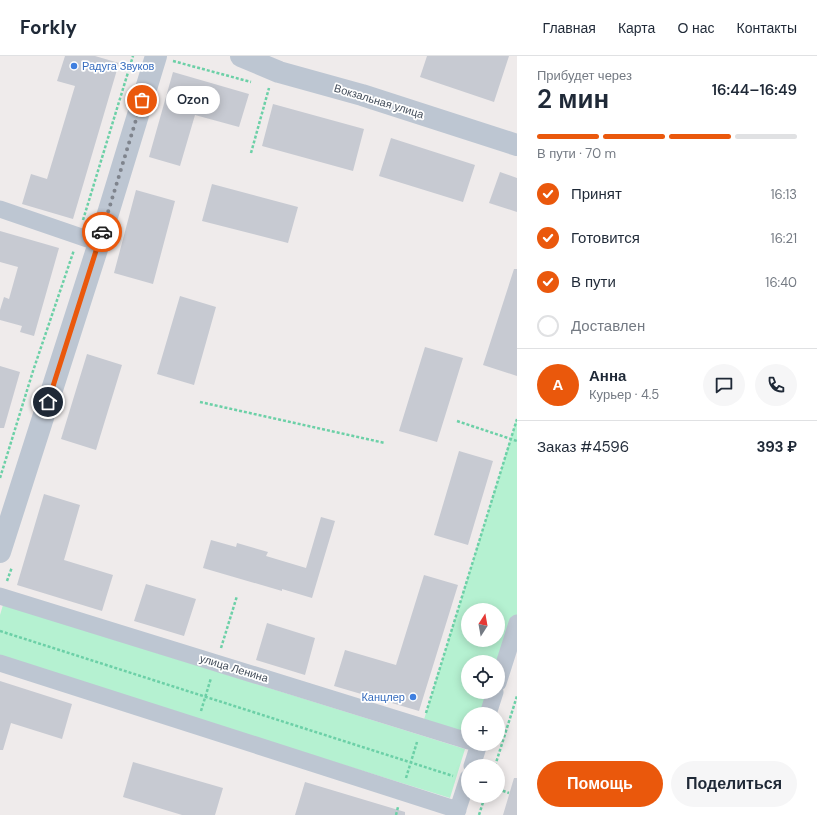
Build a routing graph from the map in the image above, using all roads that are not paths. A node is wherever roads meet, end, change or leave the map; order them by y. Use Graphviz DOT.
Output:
graph roads {
  1 [pos="240,56"];
  2 [pos="162,58"];
  3 [pos="517,145"];
  4 [pos="0,209"];
  5 [pos="99,243"];
  6 [pos="6,558"];
  7 [pos="3,589"];
  8 [pos="517,623"];
  9 [pos="505,661"];
  10 [pos="0,663"];
  11 [pos="461,739"];
  12 [pos="461,800"];
  13 [pos="457,812"];
  1 -- 3 [label="street, Вокзальная улица"];
  2 -- 5 [label="street"];
  4 -- 5 [label="street"];
  5 -- 6 [label="street"];
  7 -- 11 [label="street, улица Ленина"];
  8 -- 9 [label="street"];
  10 -- 13 [label="street"];
  12 -- 13 [label="street"];
}
